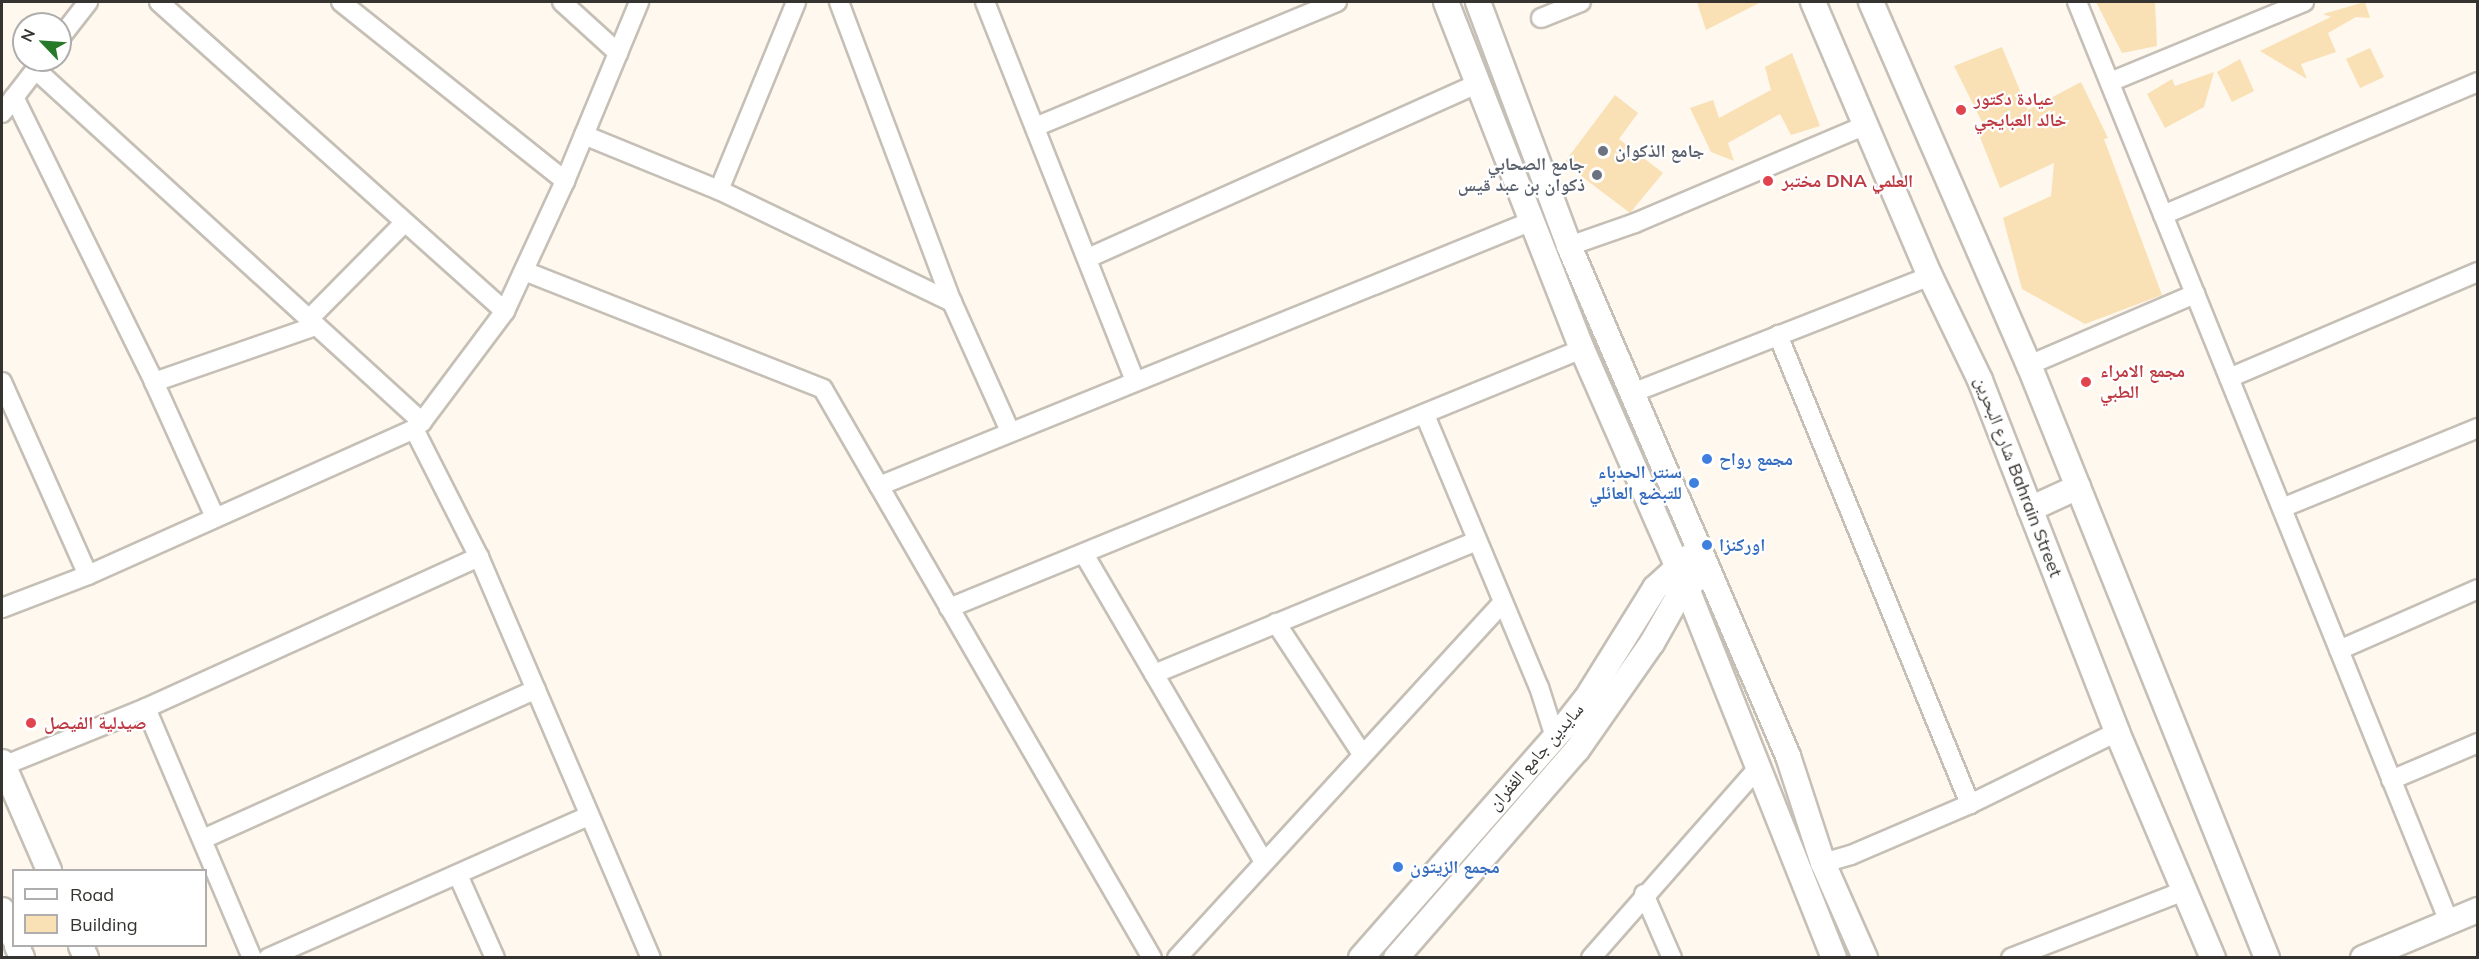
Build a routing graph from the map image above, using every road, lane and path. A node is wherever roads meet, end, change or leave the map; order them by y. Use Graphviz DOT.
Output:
graph roads {
  1 [pos="88,2"];
  2 [pos="159,2"];
  3 [pos="341,2"];
  4 [pos="562,2"];
  5 [pos="639,2"];
  6 [pos="796,2"];
  7 [pos="839,2"];
  8 [pos="985,2"];
  9 [pos="1337,2"];
  10 [pos="1446,2"];
  11 [pos="1478,2"];
  12 [pos="1581,2"];
  13 [pos="1813,2"];
  14 [pos="1871,2"];
  15 [pos="2077,2"];
  16 [pos="2304,2"];
  17 [pos="1541,18"];
  18 [pos="72,23"];
  19 [pos="618,53"];
  20 [pos="34,72"];
  21 [pos="46,72"];
  22 [pos="2109,82"];
  23 [pos="2478,82"];
  24 [pos="1477,84"];
  25 [pos="14,97"];
  26 [pos="2,113"];
  27 [pos="1866,125"];
  28 [pos="1035,127"];
  29 [pos="584,135"];
  30 [pos="1530,145"];
  31 [pos="1505,155"];
  32 [pos="565,181"];
  33 [pos="719,190"];
  34 [pos="2163,214"];
  35 [pos="1532,221"];
  36 [pos="405,222"];
  37 [pos="1569,246"];
  38 [pos="1088,258"];
  39 [pos="524,271"];
  40 [pos="2478,272"];
  41 [pos="1930,276"];
  42 [pos="2195,294"];
  43 [pos="952,302"];
  44 [pos="505,311"];
  45 [pos="313,322"];
  46 [pos="1778,335"];
  47 [pos="1582,349"];
  48 [pos="2029,365"];
  49 [pos="2229,378"];
  50 [pos="1135,380"];
  51 [pos="2,382"];
  52 [pos="154,382"];
  53 [pos="1632,393"];
  54 [pos="1425,415"];
  55 [pos="418,426"];
  56 [pos="2478,428"];
  57 [pos="1010,431"];
  58 [pos="879,486"];
  59 [pos="2078,487"];
  60 [pos="2282,508"];
  61 [pos="2031,509"];
  62 [pos="215,517"];
  63 [pos="1476,541"];
  64 [pos="1084,554"];
  65 [pos="478,557"];
  66 [pos="1705,563"];
  67 [pos="1681,575"];
  68 [pos="88,576"];
  69 [pos="2478,590"];
  70 [pos="1502,603"];
  71 [pos="2,608"];
  72 [pos="950,608"];
  73 [pos="1276,623"];
  74 [pos="2339,650"];
  75 [pos="1154,674"];
  76 [pos="536,689"];
  77 [pos="146,708"];
  78 [pos="2117,732"];
  79 [pos="1555,737"];
  80 [pos="2478,743"];
  81 [pos="1362,754"];
  82 [pos="2,764"];
  83 [pos="1759,767"];
  84 [pos="2391,780"];
  85 [pos="1970,804"];
  86 [pos="588,816"];
  87 [pos="203,838"];
  88 [pos="1263,860"];
  89 [pos="1823,863"];
  90 [pos="49,869"];
  91 [pos="458,875"];
  92 [pos="2186,890"];
  93 [pos="1644,894"];
  94 [pos="2,910"];
  95 [pos="2478,910"];
  96 [pos="2448,922"];
  97 [pos="12,933"];
  98 [pos="2030,954"];
  99 [pos="252,957"];
  100 [pos="268,957"];
  101 [pos="495,957"];
  102 [pos="651,957"];
  103 [pos="1152,957"];
  104 [pos="1178,957"];
  105 [pos="1361,957"];
  106 [pos="1396,957"];
  107 [pos="1591,957"];
  108 [pos="1672,957"];
  109 [pos="1834,957"];
  110 [pos="1865,957"];
  111 [pos="2011,957"];
  112 [pos="2213,957"];
  113 [pos="2266,957"];
  114 [pos="2363,957"];
  1 -- 18 [label="street"];
  2 -- 36 [label="street"];
  3 -- 32 [label="street"];
  4 -- 19 [label="street"];
  5 -- 19 [label="street"];
  6 -- 33 [label="street"];
  7 -- 43 [label="street"];
  8 -- 28 [label="street"];
  9 -- 28 [label="street"];
  10 -- 24 [label="street"];
  11 -- 30 [label="street"];
  12 -- 17 [label="street"];
  13 -- 27 [label="street, شارع البحرين Bahrain Street"];
  14 -- 48 [label="street"];
  15 -- 22 [label="street"];
  16 -- 22 [label="street"];
  19 -- 29 [label="street"];
  20 -- 25 [label="street"];
  21 -- 45 [label="street"];
  22 -- 34 [label="street"];
  23 -- 34 [label="street"];
  24 -- 31 [label="street"];
  24 -- 38 [label="street"];
  25 -- 26 [label="street"];
  25 -- 52 [label="street"];
  27 -- 37 [label="street"];
  27 -- 41 [label="street, شارع البحرين Bahrain Street"];
  28 -- 38 [label="street"];
  29 -- 32 [label="street"];
  29 -- 33 [label="street"];
  30 -- 31 [label="street"];
  30 -- 37 [label="street"];
  31 -- 35 [label="street"];
  32 -- 39 [label="street"];
  33 -- 43 [label="street"];
  34 -- 42 [label="street"];
  35 -- 47 [label="street"];
  35 -- 50 [label="street"];
  36 -- 44 [label="street"];
  36 -- 45 [label="street"];
  37 -- 53 [label="street"];
  38 -- 50 [label="street"];
  39 -- 44 [label="street"];
  39 -- 58 [label="street"];
  40 -- 49 [label="street"];
  41 -- 46 [label="street"];
  41 -- 61 [label="street, شارع البحرين Bahrain Street"];
  42 -- 48 [label="street"];
  42 -- 49 [label="street"];
  43 -- 57 [label="street"];
  44 -- 55 [label="street"];
  45 -- 52 [label="street"];
  45 -- 55 [label="street"];
  46 -- 53 [label="street"];
  46 -- 85 [label="street"];
  47 -- 54 [label="street"];
  47 -- 67 [label="street"];
  48 -- 59 [label="street"];
  49 -- 60 [label="street"];
  50 -- 57 [label="street"];
  51 -- 68 [label="street"];
  52 -- 62 [label="street"];
  53 -- 66 [label="street"];
  54 -- 63 [label="street"];
  54 -- 64 [label="street"];
  55 -- 62 [label="street"];
  55 -- 65 [label="street"];
  56 -- 60 [label="street"];
  57 -- 58 [label="street"];
  58 -- 72 [label="street"];
  59 -- 61 [label="street"];
  59 -- 113 [label="street"];
  60 -- 74 [label="street"];
  61 -- 78 [label="street, شارع البحرين Bahrain Street"];
  62 -- 68 [label="street"];
  63 -- 70 [label="street"];
  63 -- 73 [label="street"];
  64 -- 72 [label="street"];
  64 -- 75 [label="street"];
  65 -- 76 [label="street"];
  65 -- 77 [label="street"];
  66 -- 67 [label="street, سايدين جامع الغفران"];
  66 -- 89 [label="street"];
  67 -- 79 [label="street, سايدين جامع الغفران"];
  67 -- 83 [label="street"];
  67 -- 106 [label="street, سايدين جامع الغفران"];
  68 -- 71 [label="street"];
  69 -- 74 [label="street"];
  70 -- 79 [label="street"];
  70 -- 81 [label="street"];
  72 -- 103 [label="street"];
  73 -- 75 [label="street"];
  73 -- 81 [label="street"];
  74 -- 84 [label="street"];
  75 -- 88 [label="street"];
  76 -- 86 [label="street"];
  76 -- 87 [label="street"];
  77 -- 82 [label="street"];
  77 -- 87 [label="street"];
  78 -- 85 [label="street"];
  78 -- 92 [label="street, شارع البحرين Bahrain Street"];
  79 -- 105 [label="street, سايدين جامع الغفران"];
  80 -- 84 [label="street"];
  81 -- 88 [label="street"];
  82 -- 90 [label="street"];
  83 -- 93 [label="street"];
  83 -- 109 [label="street"];
  84 -- 96 [label="street"];
  85 -- 89 [label="street"];
  86 -- 91 [label="street"];
  86 -- 102 [label="street"];
  87 -- 99 [label="street"];
  88 -- 104 [label="street"];
  89 -- 110 [label="street"];
  91 -- 100 [label="street"];
  91 -- 101 [label="street"];
  92 -- 98 [label="street"];
  92 -- 112 [label="street, شارع البحرين Bahrain Street"];
  93 -- 107 [label="street"];
  93 -- 108 [label="street"];
  94 -- 97 [label="street"];
  95 -- 96 [label="street"];
  96 -- 114 [label="street"];
  98 -- 111 [label="street"];
}
